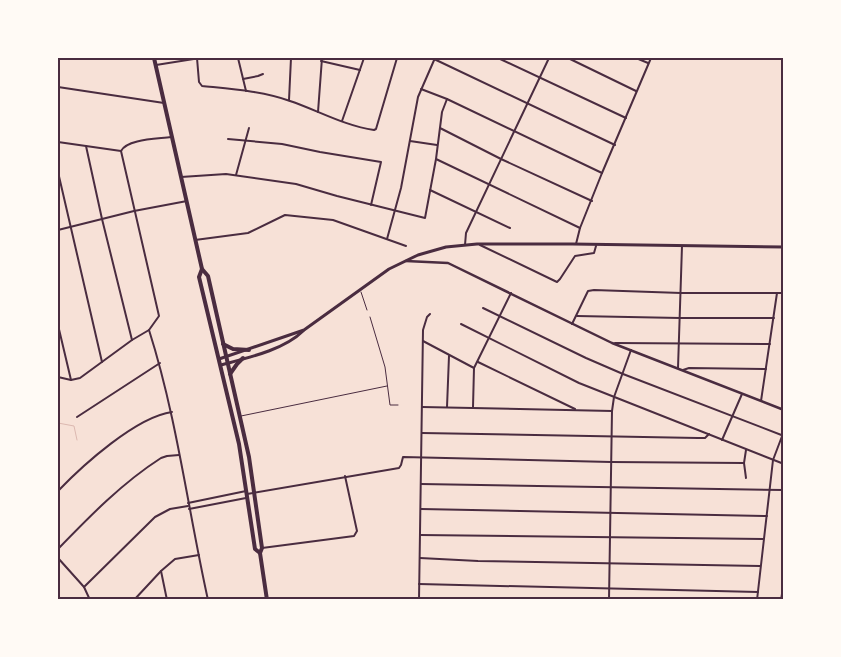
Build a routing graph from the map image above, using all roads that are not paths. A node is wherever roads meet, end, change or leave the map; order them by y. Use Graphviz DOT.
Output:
graph roads {
  1 [pos="154,58"];
  2 [pos="198,58"];
  3 [pos="238,58"];
  4 [pos="291,58"];
  5 [pos="322,58"];
  6 [pos="364,58"];
  7 [pos="397,58"];
  8 [pos="434,58"];
  9 [pos="498,58"];
  10 [pos="549,58"];
  11 [pos="568,58"];
  12 [pos="636,58"];
  13 [pos="651,58"];
  14 [pos="321,61"];
  15 [pos="648,63"];
  16 [pos="156,65"];
  17 [pos="360,70"];
  18 [pos="263,74"];
  19 [pos="540,77"];
  20 [pos="243,79"];
  21 [pos="58,87"];
  22 [pos="422,89"];
  23 [pos="246,91"];
  24 [pos="636,91"];
  25 [pos="447,99"];
  26 [pos="289,100"];
  27 [pos="165,103"];
  28 [pos="528,104"];
  29 [pos="318,112"];
  30 [pos="626,118"];
  31 [pos="342,121"];
  32 [pos="249,128"];
  33 [pos="440,128"];
  34 [pos="514,131"];
  35 [pos="172,137"];
  36 [pos="228,139"];
  37 [pos="246,140"];
  38 [pos="410,141"];
  39 [pos="58,142"];
  40 [pos="615,145"];
  41 [pos="86,146"];
  42 [pos="438,146"];
  43 [pos="121,151"];
  44 [pos="501,158"];
  45 [pos="436,159"];
  46 [pos="58,172"];
  47 [pos="602,173"];
  48 [pos="236,175"];
  49 [pos="182,177"];
  50 [pos="489,186"];
  51 [pos="430,190"];
  52 [pos="187,201"];
  53 [pos="592,201"];
  54 [pos="371,205"];
  55 [pos="395,210"];
  56 [pos="134,211"];
  57 [pos="476,212"];
  58 [pos="102,219"];
  59 [pos="69,227"];
  60 [pos="510,228"];
  61 [pos="580,228"];
  62 [pos="58,230"];
  63 [pos="387,239"];
  64 [pos="195,240"];
  65 [pos="477,244"];
  66 [pos="576,244"];
  67 [pos="596,244"];
  68 [pos="464,245"];
  69 [pos="406,246"];
  70 [pos="682,246"];
  71 [pos="784,248"];
  72 [pos="404,261"];
  73 [pos="202,269"];
  74 [pos="360,289"];
  75 [pos="681,293"];
  76 [pos="777,293"];
  77 [pos="784,293"];
  78 [pos="510,294"];
  79 [pos="483,308"];
  80 [pos="367,310"];
  81 [pos="430,314"];
  82 [pos="500,316"];
  83 [pos="577,316"];
  84 [pos="370,317"];
  85 [pos="680,318"];
  86 [pos="774,318"];
  87 [pos="461,324"];
  88 [pos="572,324"];
  89 [pos="58,325"];
  90 [pos="149,330"];
  91 [pos="304,330"];
  92 [pos="489,338"];
  93 [pos="132,340"];
  94 [pos="423,341"];
  95 [pos="612,343"];
  96 [pos="223,344"];
  97 [pos="679,344"];
  98 [pos="770,344"];
  99 [pos="249,350"];
  100 [pos="631,350"];
  101 [pos="449,356"];
  102 [pos="226,357"];
  103 [pos="243,358"];
  104 [pos="219,359"];
  105 [pos="477,362"];
  106 [pos="102,363"];
  107 [pos="160,363"];
  108 [pos="228,363"];
  109 [pos="221,365"];
  110 [pos="474,368"];
  111 [pos="766,369"];
  112 [pos="680,370"];
  113 [pos="230,374"];
  114 [pos="623,374"];
  115 [pos="58,377"];
  116 [pos="70,380"];
  117 [pos="387,386"];
  118 [pos="742,394"];
  119 [pos="614,397"];
  120 [pos="761,401"];
  121 [pos="398,405"];
  122 [pos="422,407"];
  123 [pos="447,407"];
  124 [pos="473,408"];
  125 [pos="577,410"];
  126 [pos="784,410"];
  127 [pos="612,411"];
  128 [pos="172,412"];
  129 [pos="240,416"];
  130 [pos="732,416"];
  131 [pos="76,417"];
  132 [pos="784,431"];
  133 [pos="422,433"];
  134 [pos="709,434"];
  135 [pos="783,435"];
  136 [pos="611,437"];
  137 [pos="722,440"];
  138 [pos="746,450"];
  139 [pos="179,455"];
  140 [pos="422,457"];
  141 [pos="773,460"];
  142 [pos="611,462"];
  143 [pos="744,463"];
  144 [pos="784,464"];
  145 [pos="346,476"];
  146 [pos="746,478"];
  147 [pos="421,484"];
  148 [pos="610,488"];
  149 [pos="770,489"];
  150 [pos="784,490"];
  151 [pos="58,491"];
  152 [pos="254,493"];
  153 [pos="247,494"];
  154 [pos="188,504"];
  155 [pos="421,509"];
  156 [pos="190,510"];
  157 [pos="610,514"];
  158 [pos="767,516"];
  159 [pos="420,535"];
  160 [pos="610,538"];
  161 [pos="763,539"];
  162 [pos="58,549"];
  163 [pos="261,551"];
  164 [pos="199,555"];
  165 [pos="58,558"];
  166 [pos="420,558"];
  167 [pos="610,564"];
  168 [pos="760,566"];
  169 [pos="161,570"];
  170 [pos="784,582"];
  171 [pos="419,584"];
  172 [pos="84,587"];
  173 [pos="609,589"];
  174 [pos="758,592"];
  175 [pos="90,600"];
  176 [pos="134,600"];
  177 [pos="167,600"];
  178 [pos="208,600"];
  179 [pos="267,600"];
  180 [pos="419,600"];
  181 [pos="609,600"];
  182 [pos="757,600"];
  183 [pos="781,600"];
  1 -- 16 [label="highway"];
  2 -- 16 [label="street"];
  2 -- 23 [label="street"];
  3 -- 20 [label="street"];
  4 -- 26 [label="street"];
  5 -- 14 [label="street"];
  6 -- 17 [label="street"];
  7 -- 31 [label="street"];
  8 -- 22 [label="street"];
  8 -- 28 [label="street"];
  9 -- 19 [label="street"];
  10 -- 19 [label="street"];
  11 -- 24 [label="street"];
  12 -- 15 [label="street"];
  13 -- 15 [label="street"];
  14 -- 17 [label="street"];
  14 -- 29 [label="street"];
  15 -- 24 [label="street"];
  16 -- 27 [label="highway"];
  17 -- 31 [label="street"];
  18 -- 20 [label="street"];
  19 -- 28 [label="street"];
  19 -- 30 [label="street"];
  20 -- 23 [label="street"];
  21 -- 27 [label="street"];
  22 -- 25 [label="street"];
  22 -- 38 [label="street"];
  23 -- 26 [label="street"];
  24 -- 30 [label="street"];
  25 -- 33 [label="street"];
  25 -- 34 [label="street"];
  26 -- 29 [label="street"];
  27 -- 35 [label="highway"];
  28 -- 34 [label="street"];
  28 -- 40 [label="street"];
  29 -- 31 [label="street"];
  30 -- 40 [label="street"];
  32 -- 37 [label="street"];
  33 -- 42 [label="street"];
  33 -- 44 [label="street"];
  34 -- 44 [label="street"];
  34 -- 47 [label="street"];
  35 -- 43 [label="street"];
  35 -- 49 [label="highway"];
  36 -- 37 [label="street"];
  37 -- 48 [label="street"];
  37 -- 54 [label="street"];
  38 -- 42 [label="street"];
  38 -- 55 [label="street"];
  39 -- 41 [label="street"];
  40 -- 47 [label="street"];
  41 -- 43 [label="street"];
  41 -- 58 [label="street"];
  42 -- 45 [label="street"];
  43 -- 56 [label="street"];
  44 -- 50 [label="street"];
  44 -- 53 [label="street"];
  45 -- 50 [label="street"];
  45 -- 51 [label="street"];
  46 -- 59 [label="street"];
  47 -- 53 [label="street"];
  48 -- 49 [label="street"];
  48 -- 54 [label="street"];
  49 -- 52 [label="highway"];
  50 -- 57 [label="street"];
  50 -- 61 [label="street"];
  51 -- 55 [label="street"];
  51 -- 57 [label="street"];
  52 -- 56 [label="street"];
  52 -- 64 [label="highway"];
  53 -- 61 [label="street"];
  54 -- 55 [label="street"];
  55 -- 63 [label="street"];
  56 -- 58 [label="street"];
  56 -- 90 [label="street"];
  57 -- 60 [label="street"];
  57 -- 68 [label="street"];
  58 -- 59 [label="street"];
  58 -- 93 [label="street"];
  59 -- 62 [label="street"];
  59 -- 106 [label="street"];
  61 -- 66 [label="street"];
  63 -- 64 [label="street"];
  63 -- 69 [label="street"];
  64 -- 73 [label="highway"];
  65 -- 66 [label="main road"];
  65 -- 67 [label="street"];
  65 -- 68 [label="main road"];
  66 -- 67 [label="main road"];
  67 -- 70 [label="main road"];
  68 -- 72 [label="main road"];
  70 -- 71 [label="main road"];
  70 -- 75 [label="street"];
  72 -- 74 [label="main road"];
  72 -- 78 [label="street"];
  73 -- 96 [label="highway"];
  73 -- 104 [label="highway"];
  74 -- 80 [label="lane"];
  74 -- 91 [label="main road"];
  75 -- 76 [label="street"];
  75 -- 83 [label="street"];
  75 -- 85 [label="street"];
  76 -- 77 [label="street"];
  76 -- 86 [label="street"];
  78 -- 82 [label="street"];
  78 -- 88 [label="street"];
  79 -- 82 [label="street"];
  81 -- 94 [label="street"];
  82 -- 92 [label="street"];
  82 -- 114 [label="street"];
  83 -- 85 [label="street"];
  83 -- 88 [label="street"];
  84 -- 117 [label="lane"];
  85 -- 86 [label="street"];
  85 -- 97 [label="street"];
  86 -- 98 [label="street"];
  87 -- 92 [label="street"];
  88 -- 95 [label="street"];
  89 -- 116 [label="street"];
  90 -- 93 [label="street"];
  90 -- 107 [label="street"];
  91 -- 99 [label="main road"];
  91 -- 103 [label="main road"];
  92 -- 105 [label="street"];
  92 -- 119 [label="street"];
  93 -- 106 [label="street"];
  94 -- 101 [label="street"];
  94 -- 122 [label="street"];
  95 -- 97 [label="street"];
  95 -- 100 [label="street"];
  96 -- 99 [label="highway"];
  96 -- 102 [label="highway"];
  97 -- 98 [label="street"];
  97 -- 112 [label="street"];
  98 -- 111 [label="street"];
  99 -- 102 [label="main road"];
  100 -- 112 [label="street"];
  100 -- 114 [label="street"];
  101 -- 110 [label="street"];
  101 -- 123 [label="street"];
  102 -- 104 [label="main road"];
  102 -- 108 [label="highway"];
  103 -- 108 [label="main road"];
  103 -- 113 [label="highway"];
  104 -- 109 [label="highway"];
  105 -- 110 [label="street"];
  105 -- 125 [label="street"];
  106 -- 116 [label="street"];
  107 -- 128 [label="street"];
  107 -- 131 [label="street"];
  108 -- 109 [label="main road"];
  108 -- 113 [label="highway"];
  109 -- 153 [label="highway"];
  110 -- 124 [label="street"];
  111 -- 112 [label="street"];
  111 -- 120 [label="street"];
  112 -- 118 [label="street"];
  113 -- 129 [label="highway"];
  114 -- 119 [label="street"];
  114 -- 130 [label="street"];
  115 -- 116 [label="street"];
  117 -- 121 [label="lane"];
  117 -- 129 [label="lane"];
  118 -- 120 [label="street"];
  118 -- 130 [label="street"];
  119 -- 127 [label="street"];
  119 -- 134 [label="street"];
  120 -- 126 [label="street"];
  122 -- 123 [label="street"];
  122 -- 133 [label="street"];
  123 -- 124 [label="street"];
  124 -- 125 [label="street"];
  125 -- 127 [label="street"];
  127 -- 136 [label="street"];
  128 -- 139 [label="street"];
  128 -- 151 [label="street"];
  129 -- 152 [label="highway"];
  130 -- 135 [label="street"];
  130 -- 137 [label="street"];
  132 -- 135 [label="street"];
  133 -- 136 [label="street"];
  133 -- 140 [label="street"];
  134 -- 136 [label="street"];
  134 -- 137 [label="street"];
  135 -- 141 [label="street"];
  136 -- 142 [label="street"];
  137 -- 138 [label="street"];
  138 -- 141 [label="street"];
  138 -- 143 [label="street"];
  139 -- 154 [label="street"];
  139 -- 162 [label="street"];
  140 -- 142 [label="street"];
  140 -- 145 [label="street"];
  140 -- 147 [label="street"];
  141 -- 144 [label="street"];
  141 -- 149 [label="street"];
  142 -- 143 [label="street"];
  142 -- 148 [label="street"];
  143 -- 146 [label="street"];
  145 -- 152 [label="street"];
  145 -- 163 [label="street"];
  147 -- 148 [label="street"];
  147 -- 155 [label="street"];
  148 -- 149 [label="street"];
  148 -- 157 [label="street"];
  149 -- 150 [label="street"];
  149 -- 158 [label="street"];
  152 -- 153 [label="street"];
  152 -- 163 [label="highway"];
  153 -- 154 [label="street"];
  153 -- 156 [label="street"];
  153 -- 163 [label="highway"];
  154 -- 156 [label="street"];
  154 -- 172 [label="street"];
  155 -- 157 [label="street"];
  155 -- 159 [label="street"];
  156 -- 164 [label="street"];
  157 -- 158 [label="street"];
  157 -- 160 [label="street"];
  158 -- 161 [label="street"];
  159 -- 160 [label="street"];
  159 -- 166 [label="street"];
  160 -- 161 [label="street"];
  160 -- 167 [label="street"];
  161 -- 168 [label="street"];
  163 -- 179 [label="highway"];
  164 -- 169 [label="street"];
  164 -- 178 [label="street"];
  165 -- 172 [label="street"];
  166 -- 167 [label="street"];
  166 -- 171 [label="street"];
  167 -- 168 [label="street"];
  167 -- 173 [label="street"];
  168 -- 174 [label="street"];
  169 -- 176 [label="street"];
  169 -- 177 [label="street"];
  170 -- 183 [label="street"];
  171 -- 173 [label="street"];
  171 -- 180 [label="street"];
  172 -- 175 [label="street"];
  173 -- 174 [label="street"];
  173 -- 181 [label="street"];
  174 -- 182 [label="street"];
}
